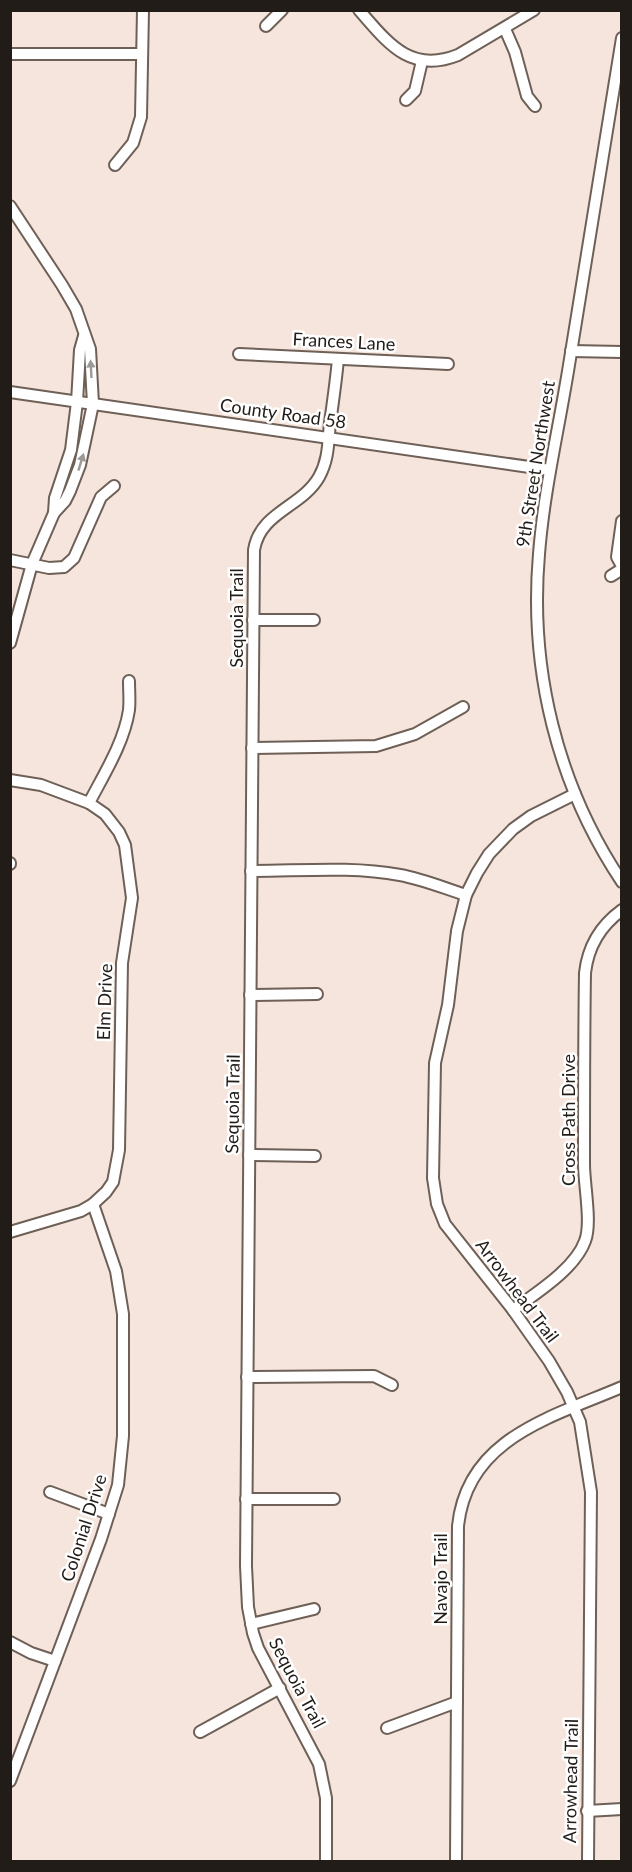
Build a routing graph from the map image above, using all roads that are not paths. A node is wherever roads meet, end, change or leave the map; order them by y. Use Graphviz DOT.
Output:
graph roads {
  1 [pos="143,10"];
  2 [pos="282,10"];
  3 [pos="359,10"];
  4 [pos="534,10"];
  5 [pos="266,26"];
  6 [pos="505,28"];
  7 [pos="621,38"];
  8 [pos="10,54"];
  9 [pos="142,54"];
  10 [pos="422,61"];
  11 [pos="406,100"];
  12 [pos="536,106"];
  13 [pos="115,165"];
  14 [pos="11,208"];
  15 [pos="84,336"];
  16 [pos="571,351"];
  17 [pos="621,352"];
  18 [pos="239,354"];
  19 [pos="338,359"];
  20 [pos="448,364"];
  21 [pos="10,392"];
  22 [pos="77,402"];
  23 [pos="93,404"];
  24 [pos="330,438"];
  25 [pos="550,470"];
  26 [pos="114,486"];
  27 [pos="54,513"];
  28 [pos="621,520"];
  29 [pos="10,560"];
  30 [pos="32,564"];
  31 [pos="621,567"];
  32 [pos="611,576"];
  33 [pos="254,620"];
  34 [pos="314,620"];
  35 [pos="10,643"];
  36 [pos="129,681"];
  37 [pos="464,707"];
  38 [pos="252,748"];
  39 [pos="10,780"];
  40 [pos="574,794"];
  41 [pos="89,803"];
  42 [pos="251,871"];
  43 [pos="621,882"];
  44 [pos="466,895"];
  45 [pos="621,910"];
  46 [pos="317,994"];
  47 [pos="250,995"];
  48 [pos="249,1155"];
  49 [pos="315,1156"];
  50 [pos="93,1204"];
  51 [pos="10,1232"];
  52 [pos="513,1310"];
  53 [pos="247,1377"];
  54 [pos="392,1384"];
  55 [pos="621,1387"];
  56 [pos="574,1407"];
  57 [pos="50,1492"];
  58 [pos="246,1499"];
  59 [pos="334,1499"];
  60 [pos="109,1514"];
  61 [pos="314,1609"];
  62 [pos="251,1624"];
  63 [pos="10,1642"];
  64 [pos="55,1661"];
  65 [pos="280,1688"];
  66 [pos="457,1702"];
  67 [pos="387,1728"];
  68 [pos="200,1732"];
  69 [pos="10,1781"];
  70 [pos="621,1809"];
  71 [pos="587,1810"];
  72 [pos="326,1862"];
  73 [pos="456,1862"];
  74 [pos="588,1862"];
  1 -- 9 [label="street"];
  2 -- 5 [label="street"];
  3 -- 10 [label="street"];
  4 -- 6 [label="street"];
  6 -- 10 [label="street"];
  6 -- 12 [label="street"];
  7 -- 16 [label="street, 9th Street Northwest"];
  8 -- 9 [label="street"];
  9 -- 13 [label="street"];
  10 -- 11 [label="street"];
  14 -- 15 [label="street"];
  15 -- 22 [label="street"];
  23 -- 15 [label="street, one-way"];
  16 -- 17 [label="street"];
  16 -- 25 [label="street, 9th Street Northwest"];
  18 -- 19 [label="street, Frances Lane"];
  19 -- 20 [label="street, Frances Lane"];
  19 -- 24 [label="street, Sequoia Trail"];
  21 -- 22 [label="street, County Road 58"];
  22 -- 23 [label="street, County Road 58"];
  22 -- 27 [label="street"];
  23 -- 24 [label="street, County Road 58"];
  27 -- 23 [label="street, one-way"];
  24 -- 25 [label="street, County Road 58"];
  24 -- 33 [label="street, Sequoia Trail"];
  25 -- 40 [label="street, 9th Street Northwest"];
  26 -- 30 [label="street"];
  27 -- 30 [label="street"];
  28 -- 31 [label="street"];
  29 -- 30 [label="street"];
  30 -- 35 [label="street"];
  31 -- 32 [label="street"];
  33 -- 34 [label="street"];
  33 -- 38 [label="street, Sequoia Trail"];
  36 -- 41 [label="street"];
  37 -- 38 [label="street"];
  38 -- 42 [label="street, Sequoia Trail"];
  39 -- 41 [label="street, Elm Drive"];
  40 -- 43 [label="street, 9th Street Northwest"];
  40 -- 44 [label="street, Arrowhead Trail"];
  41 -- 50 [label="street, Elm Drive"];
  42 -- 44 [label="street"];
  42 -- 47 [label="street, Sequoia Trail"];
  44 -- 52 [label="street, Arrowhead Trail"];
  45 -- 52 [label="street, Cross Path Drive"];
  46 -- 47 [label="street"];
  47 -- 48 [label="street, Sequoia Trail"];
  48 -- 49 [label="street"];
  48 -- 53 [label="street, Sequoia Trail"];
  50 -- 51 [label="street, Elm Drive"];
  50 -- 60 [label="street, Colonial Drive"];
  52 -- 56 [label="street, Arrowhead Trail"];
  53 -- 54 [label="street"];
  53 -- 58 [label="street, Sequoia Trail"];
  55 -- 56 [label="street, Navajo Trail"];
  56 -- 66 [label="street, Navajo Trail"];
  56 -- 71 [label="street, Arrowhead Trail"];
  57 -- 60 [label="street"];
  58 -- 59 [label="street"];
  58 -- 62 [label="street, Sequoia Trail"];
  60 -- 64 [label="street, Colonial Drive"];
  61 -- 62 [label="street"];
  62 -- 65 [label="street, Sequoia Trail"];
  63 -- 64 [label="street"];
  64 -- 69 [label="street, Colonial Drive"];
  65 -- 68 [label="street"];
  65 -- 72 [label="street, Sequoia Trail"];
  66 -- 67 [label="street"];
  66 -- 73 [label="street, Navajo Trail"];
  70 -- 71 [label="street"];
  71 -- 74 [label="street, Arrowhead Trail"];
}
